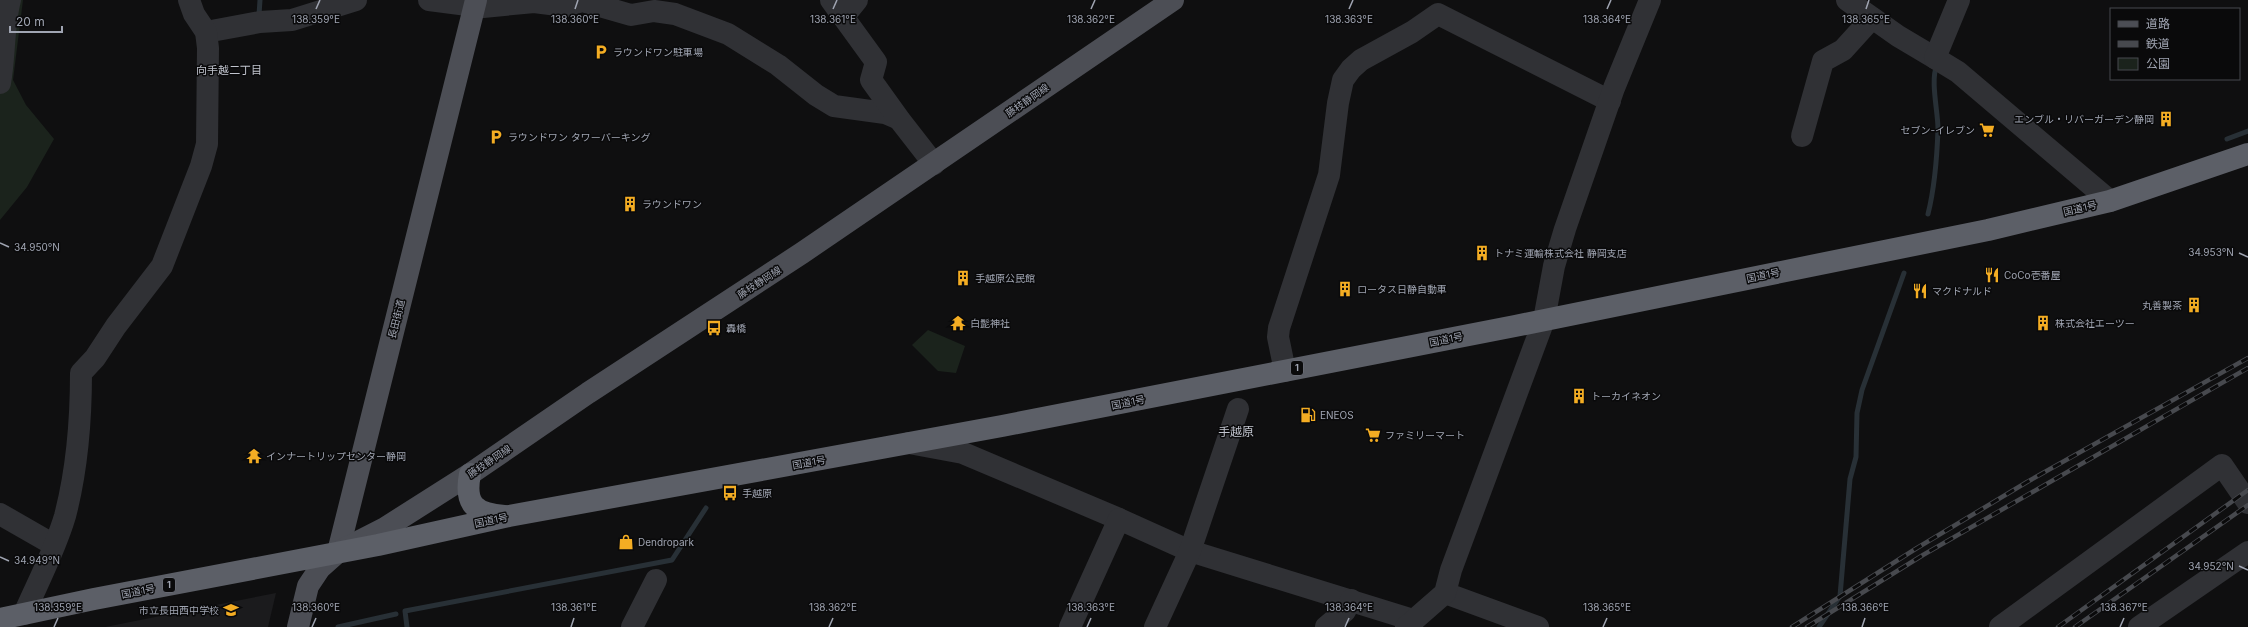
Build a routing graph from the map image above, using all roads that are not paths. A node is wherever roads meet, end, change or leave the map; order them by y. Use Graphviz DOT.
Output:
graph roads {
  1 [pos="10,0"];
  2 [pos="189,0"];
  3 [pos="353,0"];
  4 [pos="429,0"];
  5 [pos="1173,0"];
  6 [pos="1650,0"];
  7 [pos="1847,0"];
  8 [pos="1959,0"];
  9 [pos="475,3"];
  10 [pos="844,5"];
  11 [pos="1872,18"];
  12 [pos="206,32"];
  13 [pos="1935,58"];
  14 [pos="0,83"];
  15 [pos="1610,101"];
  16 [pos="899,119"];
  17 [pos="1802,136"];
  18 [pos="2243,155"];
  19 [pos="934,164"];
  20 [pos="2110,201"];
  21 [pos="1544,320"];
  22 [pos="1285,371"];
  23 [pos="1238,409"];
  24 [pos="908,443"];
  25 [pos="470,474"];
  26 [pos="2248,503"];
  27 [pos="0,514"];
  28 [pos="509,516"];
  29 [pos="1119,519"];
  30 [pos="54,545"];
  31 [pos="1190,551"];
  32 [pos="338,552"];
  33 [pos="2248,552"];
  34 [pos="656,580"];
  35 [pos="1445,593"];
  36 [pos="1350,600"];
  37 [pos="24,614"];
  38 [pos="0,619"];
  39 [pos="1410,623"];
  40 [pos="298,627"];
  41 [pos="632,627"];
  42 [pos="1070,627"];
  43 [pos="1155,627"];
  44 [pos="1326,627"];
  45 [pos="1538,627"];
  46 [pos="2000,627"];
  47 [pos="2139,627"];
  1 -- 14 [label="street"];
  2 -- 12 [label="street"];
  3 -- 12 [label="street"];
  4 -- 9 [label="street"];
  5 -- 19 [label="main road, 藤枝静岡線"];
  6 -- 15 [label="street"];
  7 -- 11 [label="street"];
  8 -- 13 [label="street"];
  9 -- 16 [label="street"];
  9 -- 32 [label="main road, 長田街道"];
  10 -- 16 [label="street"];
  11 -- 13 [label="street"];
  11 -- 17 [label="street"];
  12 -- 30 [label="street"];
  13 -- 20 [label="street"];
  15 -- 21 [label="street"];
  15 -- 22 [label="street"];
  16 -- 19 [label="street"];
  18 -- 20 [label="highway, 国道1号 / 1"];
  19 -- 25 [label="main road, 藤枝静岡線"];
  20 -- 21 [label="highway, 国道1号 / 1"];
  21 -- 22 [label="highway, 国道1号 / 1"];
  21 -- 35 [label="street"];
  22 -- 24 [label="highway, 国道1号 / 1"];
  23 -- 31 [label="street"];
  24 -- 28 [label="highway, 国道1号 / 1"];
  24 -- 29 [label="street"];
  25 -- 28 [label="highway"];
  25 -- 32 [label="main road, 藤枝静岡線"];
  26 -- 46 [label="street"];
  27 -- 30 [label="street"];
  28 -- 32 [label="highway, 国道1号 / 1"];
  29 -- 31 [label="street"];
  29 -- 42 [label="street"];
  30 -- 37 [label="street"];
  31 -- 36 [label="street"];
  31 -- 43 [label="street"];
  32 -- 37 [label="highway, 国道1号 / 1"];
  32 -- 40 [label="main road"];
  33 -- 47 [label="street"];
  34 -- 41 [label="street"];
  35 -- 39 [label="street"];
  35 -- 45 [label="street"];
  36 -- 39 [label="street"];
  36 -- 44 [label="street"];
  37 -- 38 [label="highway, 国道1号 / 1"];
}
